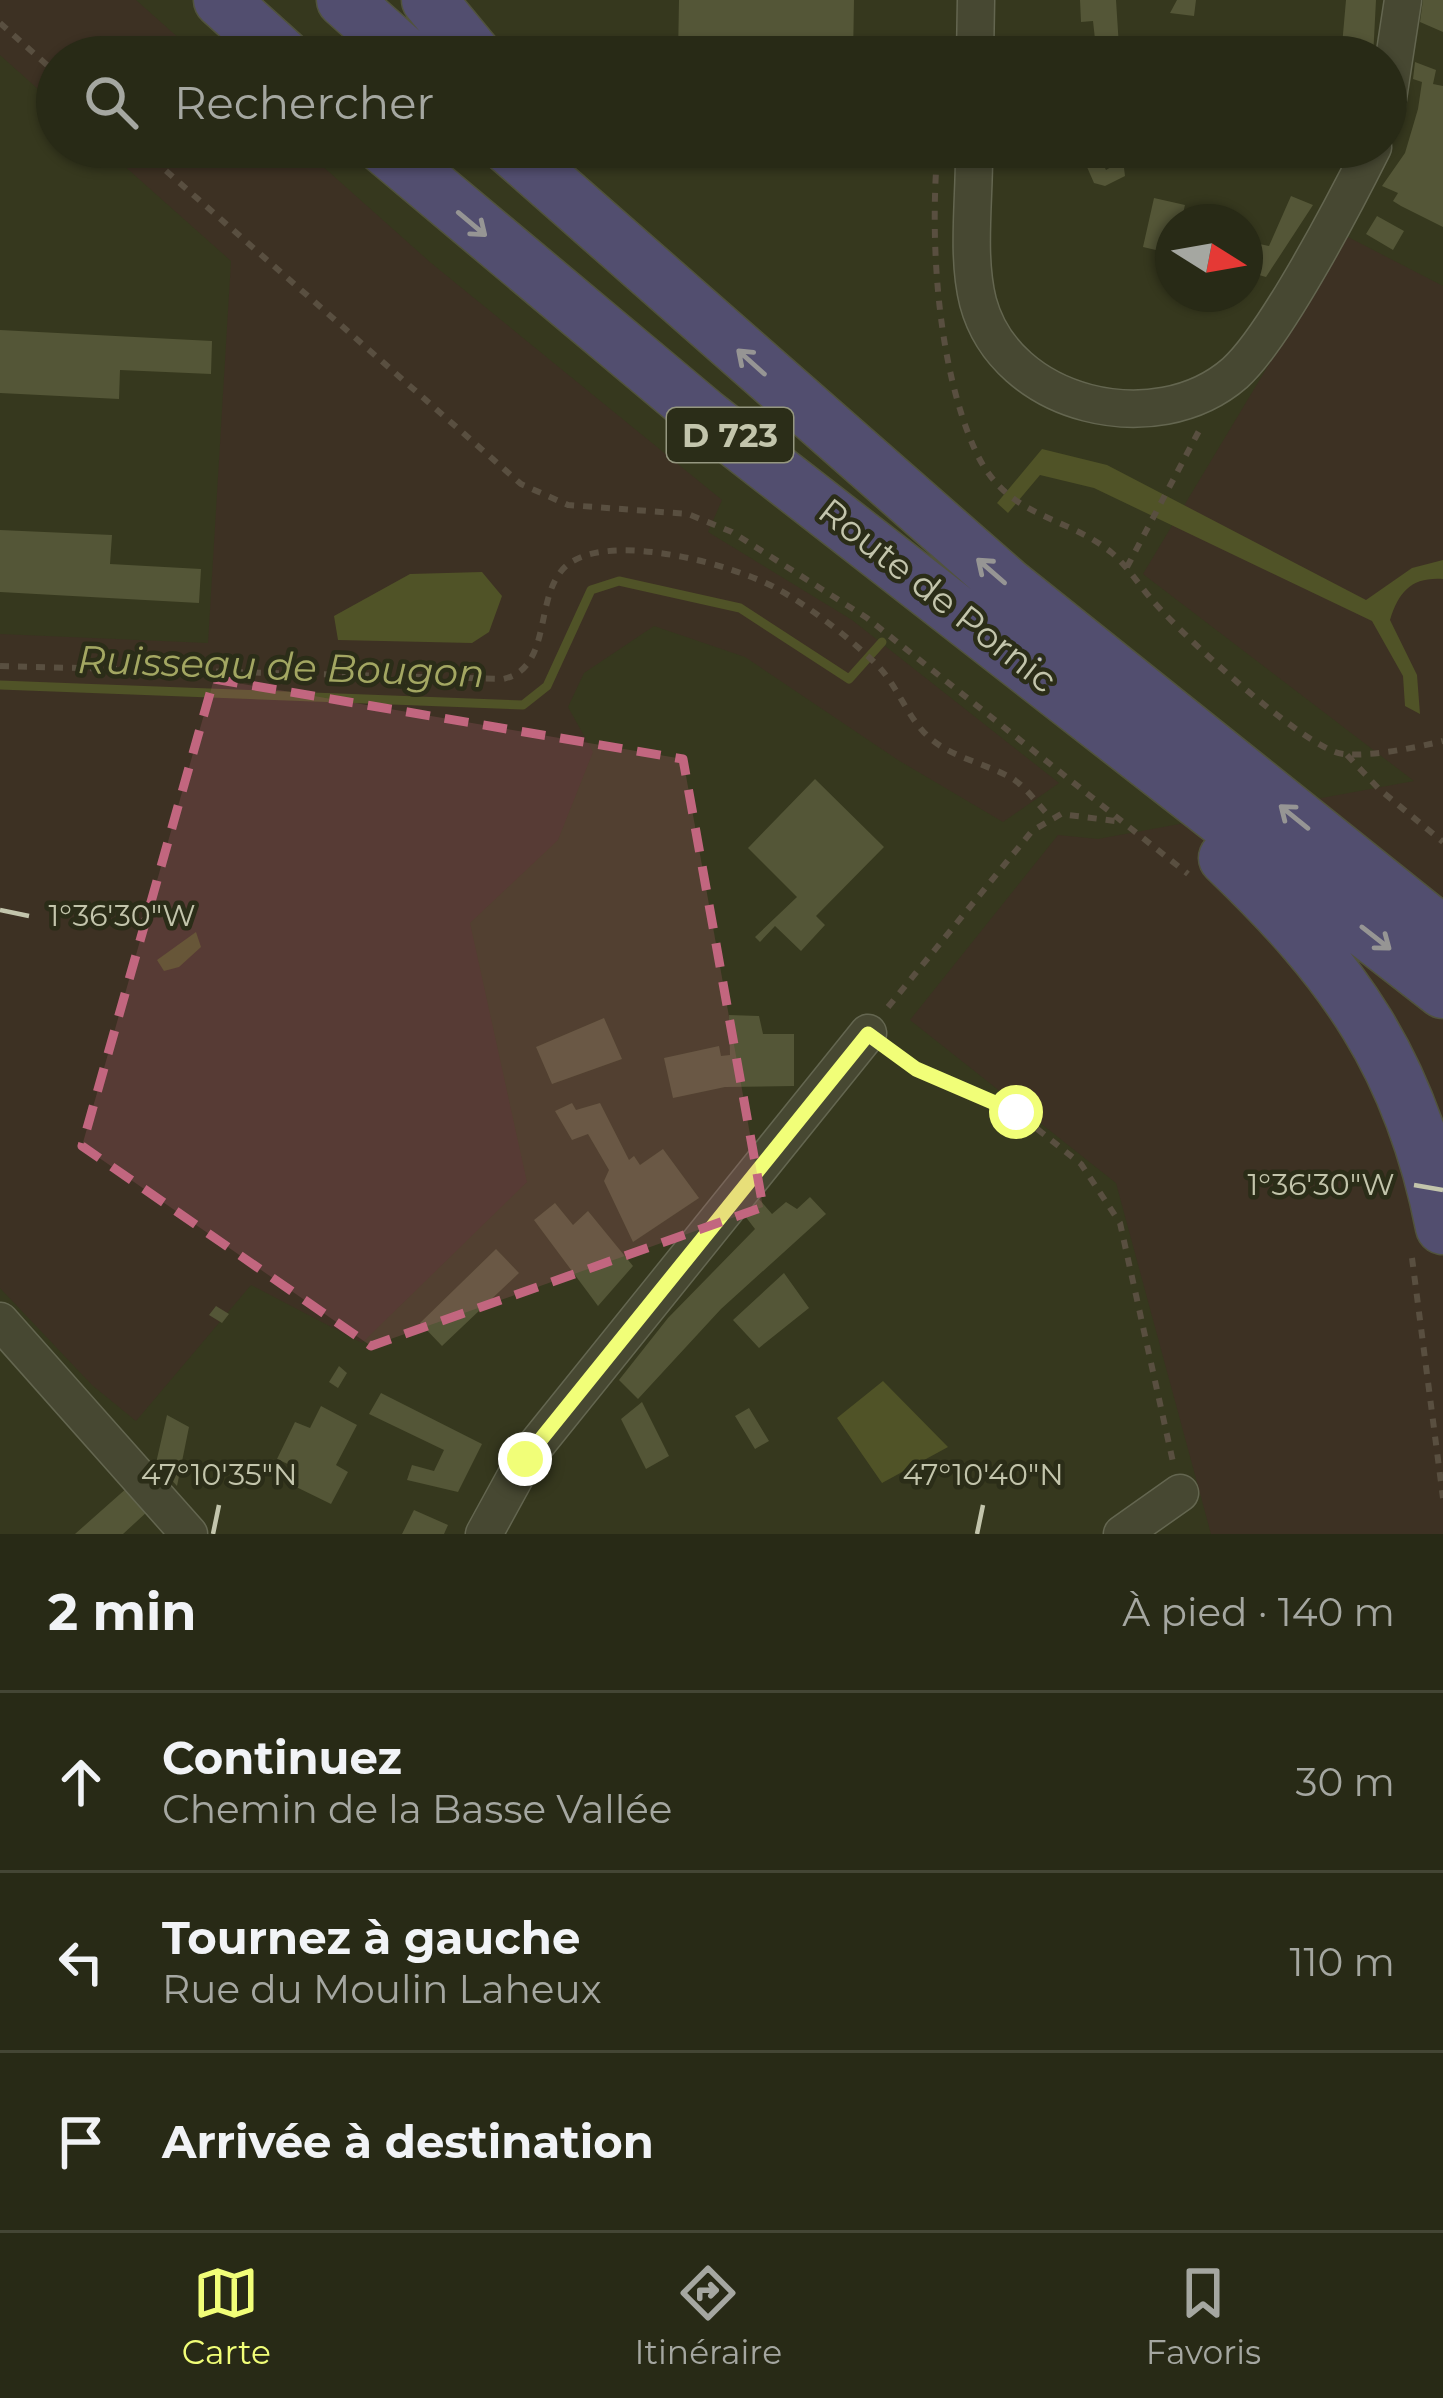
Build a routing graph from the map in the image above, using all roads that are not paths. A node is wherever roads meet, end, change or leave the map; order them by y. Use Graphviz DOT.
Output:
graph roads {
  1 [pos="221,0"];
  2 [pos="344,0"];
  3 [pos="430,0"];
  4 [pos="976,0"];
  5 [pos="1403,0"];
  6 [pos="261,36"];
  7 [pos="384,36"];
  8 [pos="459,36"];
  9 [pos="975,36"];
  10 [pos="1397,36"];
  11 [pos="409,168"];
  12 [pos="533,168"];
  13 [pos="580,168"];
  14 [pos="974,168"];
  15 [pos="1361,168"];
  16 [pos="654,273"];
  17 [pos="1087,710"];
  18 [pos="1385,890"];
  19 [pos="1443,900"];
  20 [pos="1443,934"];
  21 [pos="1443,991"];
  22 [pos="868,1034"];
  23 [pos="1426,1233"];
  24 [pos="0,1321"];
  25 [pos="1180,1493"];
  26 [pos="189,1534"];
  27 [pos="484,1534"];
  28 [pos="1122,1534"];
  1 -- 6 [label="highway"];
  2 -- 7 [label="highway"];
  3 -- 8 [label="highway"];
  4 -- 9 [label="street"];
  5 -- 10 [label="street"];
  11 -- 17 [label="highway, Route de Pornic / D 723, one-way"];
  12 -- 16 [label="highway, Route de Pornic / D 723"];
  13 -- 16 [label="highway"];
  14 -- 15 [label="street"];
  18 -- 16 [label="highway, Route de Pornic / D 723, one-way"];
  17 -- 21 [label="highway, Route de Pornic / D 723, one-way"];
  17 -- 23 [label="highway"];
  18 -- 19 [label="highway"];
  18 -- 20 [label="highway, Route de Pornic / D 723"];
  22 -- 27 [label="street"];
  24 -- 26 [label="street"];
  25 -- 28 [label="street"];
}
